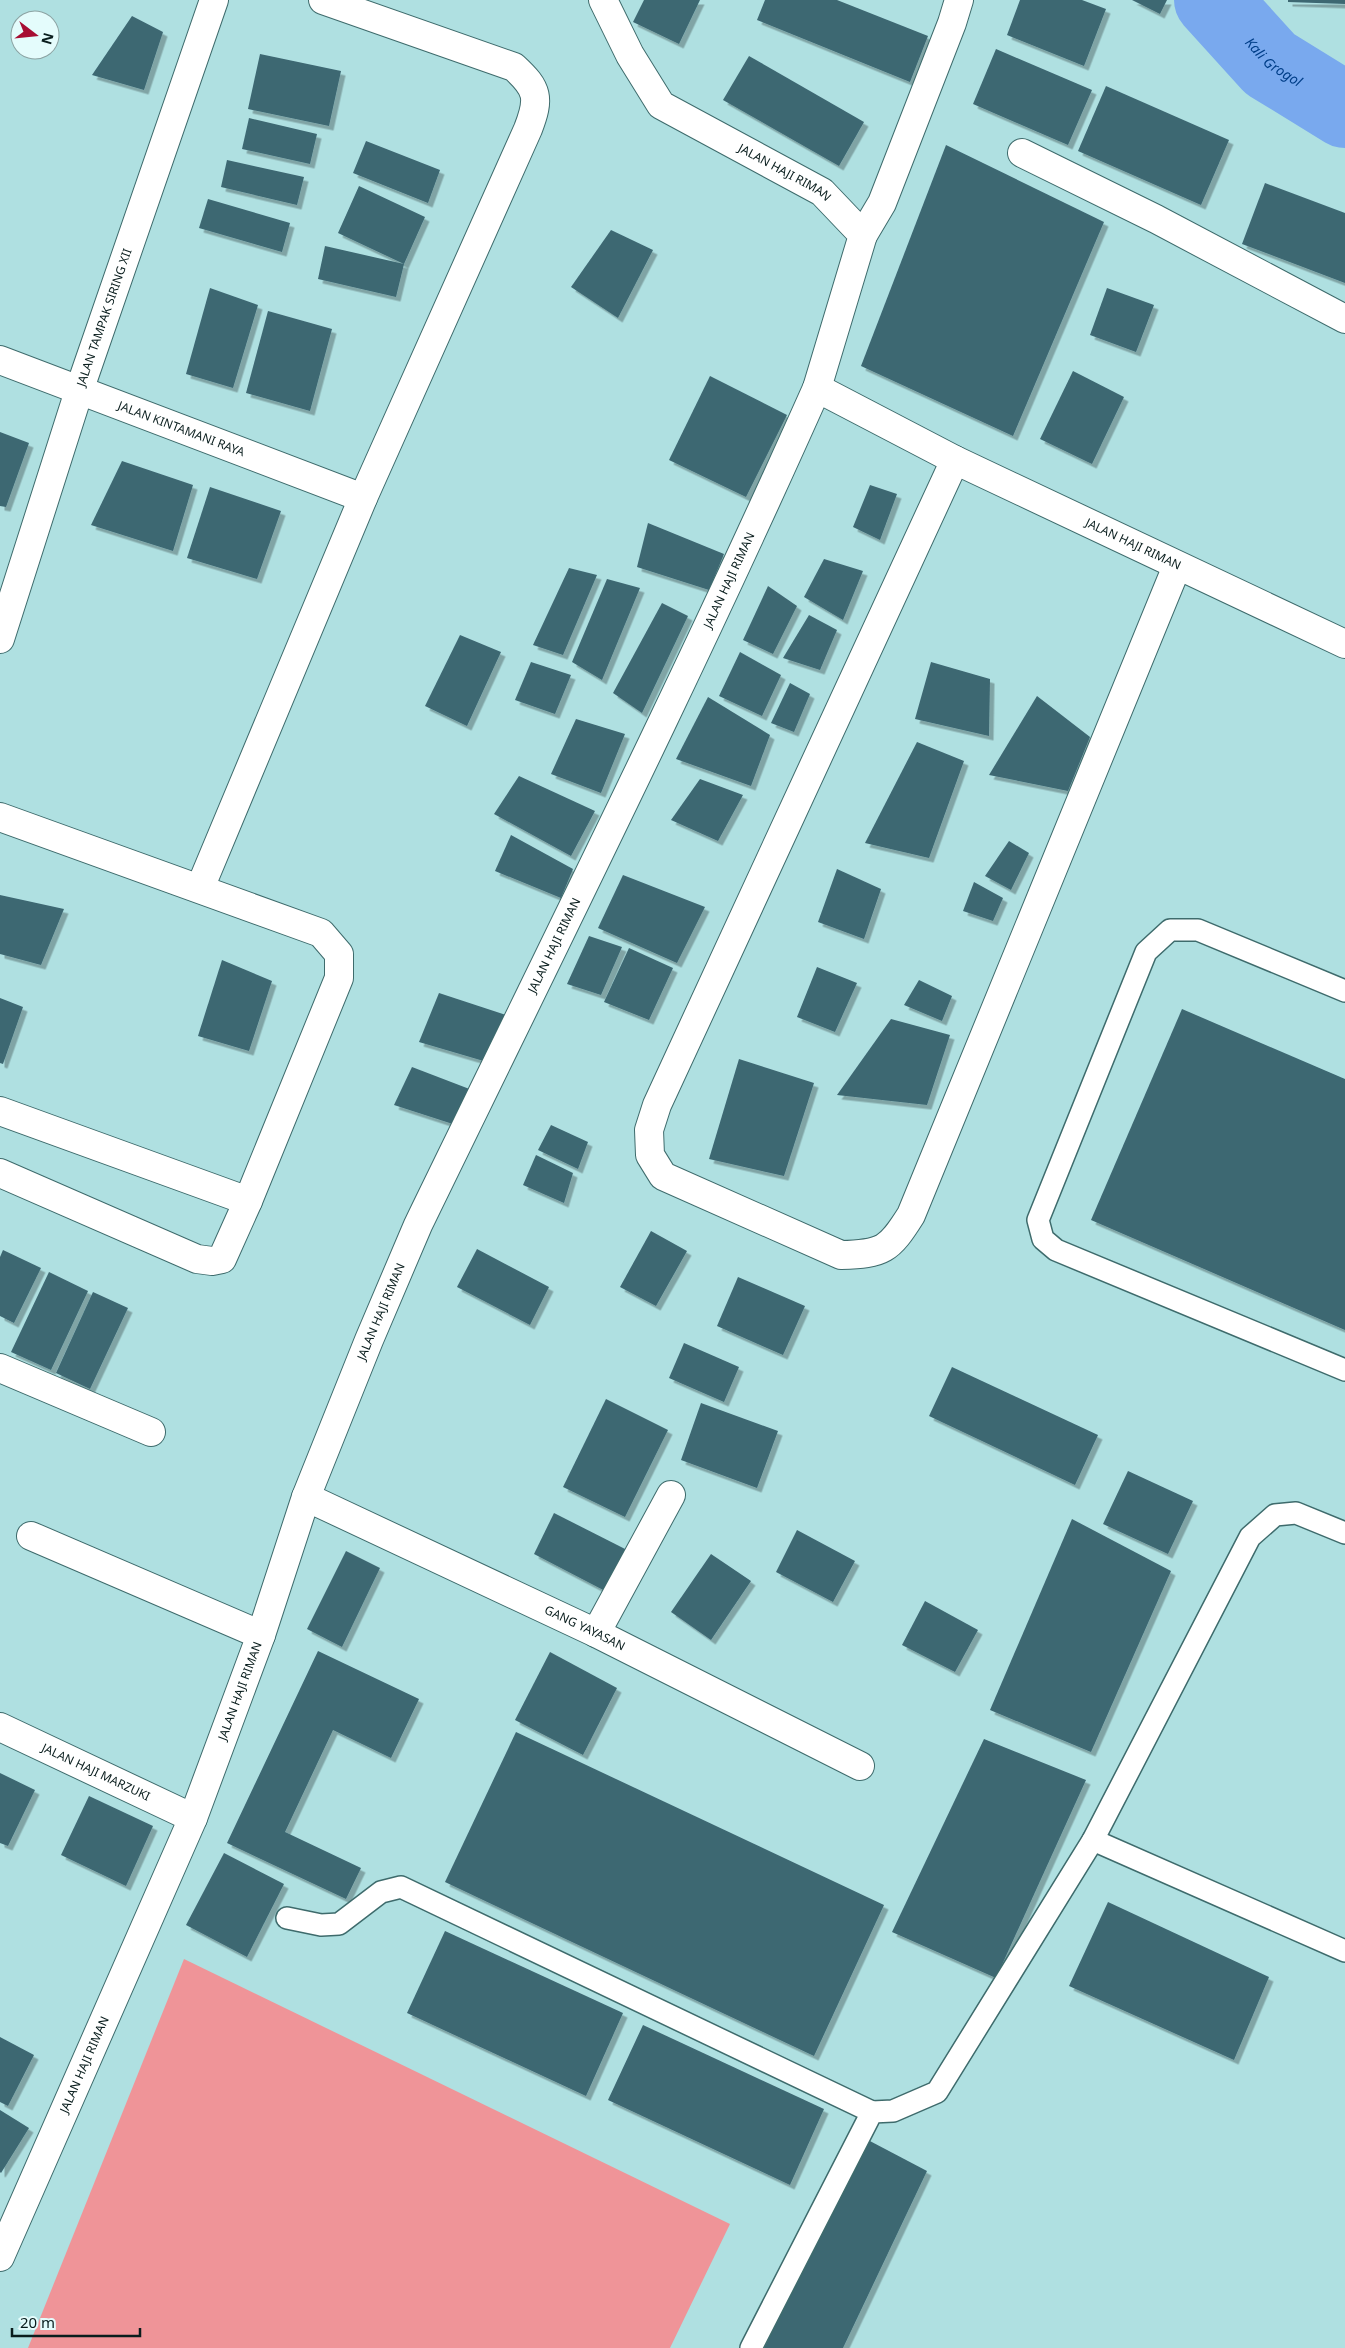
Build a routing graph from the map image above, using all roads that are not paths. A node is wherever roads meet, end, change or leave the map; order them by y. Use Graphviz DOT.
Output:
graph roads {
  1 [pos="214,0"];
  2 [pos="323,0"];
  3 [pos="602,0"];
  4 [pos="959,0"];
  5 [pos="1022,153"];
  6 [pos="863,236"];
  7 [pos="1345,319"];
  8 [pos="0,360"];
  9 [pos="816,388"];
  10 [pos="79,391"];
  11 [pos="955,460"];
  12 [pos="363,498"];
  13 [pos="1176,566"];
  14 [pos="0,639"];
  15 [pos="1345,644"];
  16 [pos="0,817"];
  17 [pos="200,888"];
  18 [pos="1345,991"];
  19 [pos="0,1111"];
  20 [pos="0,1172"];
  21 [pos="248,1200"];
  22 [pos="0,1368"];
  23 [pos="1345,1370"];
  24 [pos="151,1432"];
  25 [pos="671,1495"];
  26 [pos="306,1497"];
  27 [pos="1345,1533"];
  28 [pos="31,1536"];
  29 [pos="596,1633"];
  30 [pos="260,1635"];
  31 [pos="0,1727"];
  32 [pos="860,1766"];
  33 [pos="192,1818"];
  34 [pos="1093,1840"];
  35 [pos="287,1918"];
  36 [pos="1345,1951"];
  37 [pos="872,2112"];
  38 [pos="0,2257"];
  39 [pos="751,2348"];
  1 -- 10 [label="street, JALAN TAMPAK SIRING XII"];
  2 -- 12 [label="street"];
  3 -- 6 [label="street, JALAN HAJI RIMAN"];
  4 -- 6 [label="street"];
  5 -- 7 [label="street"];
  6 -- 9 [label="street, JALAN HAJI RIMAN"];
  8 -- 10 [label="street, JALAN KINTAMANI RAYA"];
  9 -- 11 [label="street, JALAN HAJI RIMAN"];
  9 -- 26 [label="street, JALAN HAJI RIMAN"];
  10 -- 12 [label="street, JALAN KINTAMANI RAYA"];
  10 -- 14 [label="street, JALAN TAMPAK SIRING XII"];
  11 -- 13 [label="street, JALAN HAJI RIMAN"];
  11 -- 13 [label="street"];
  12 -- 17 [label="street"];
  13 -- 15 [label="street, JALAN HAJI RIMAN"];
  16 -- 17 [label="street"];
  17 -- 21 [label="street"];
  18 -- 23 [label="lane"];
  19 -- 21 [label="street"];
  20 -- 21 [label="street"];
  22 -- 24 [label="street"];
  25 -- 29 [label="street"];
  26 -- 29 [label="street, GANG YAYASAN"];
  26 -- 30 [label="street, JALAN HAJI RIMAN"];
  27 -- 34 [label="lane"];
  28 -- 30 [label="street"];
  29 -- 32 [label="street, GANG YAYASAN"];
  30 -- 33 [label="street, JALAN HAJI RIMAN"];
  31 -- 33 [label="street, JALAN HAJI MARZUKI"];
  33 -- 38 [label="street, JALAN HAJI RIMAN"];
  34 -- 36 [label="lane"];
  34 -- 37 [label="lane"];
  35 -- 37 [label="lane"];
  37 -- 39 [label="lane"];
}
